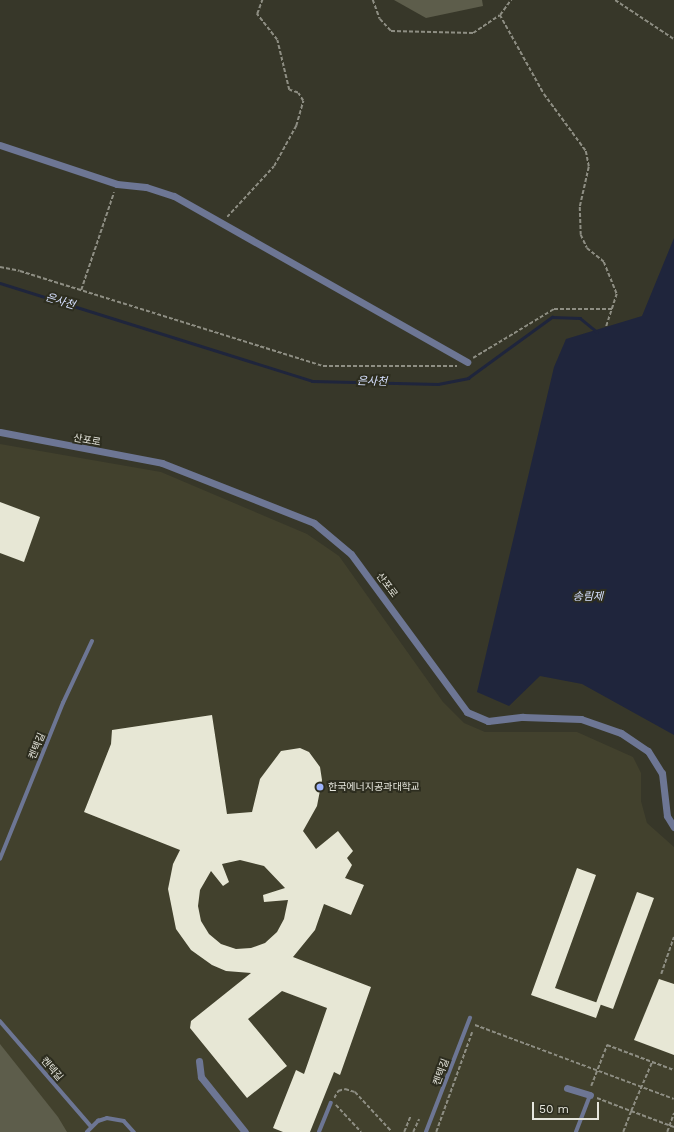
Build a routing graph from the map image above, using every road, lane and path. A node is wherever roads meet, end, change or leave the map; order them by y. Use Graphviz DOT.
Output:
graph roads {
  1 [pos="262,0"];
  2 [pos="373,0"];
  3 [pos="511,0"];
  4 [pos="615,0"];
  5 [pos="500,15"];
  6 [pos="674,39"];
  7 [pos="0,145"];
  8 [pos="116,184"];
  9 [pos="222,224"];
  10 [pos="0,267"];
  11 [pos="81,290"];
  12 [pos="612,309"];
  13 [pos="606,327"];
  14 [pos="466,362"];
  15 [pos="0,432"];
  16 [pos="92,641"];
  17 [pos="674,827"];
  18 [pos="0,859"];
  19 [pos="674,937"];
  20 [pos="661,974"];
  21 [pos="470,1018"];
  22 [pos="0,1022"];
  23 [pos="199,1061"];
  24 [pos="652,1062"];
  25 [pos="597,1070"];
  26 [pos="674,1070"];
  27 [pos="641,1086"];
  28 [pos="567,1088"];
  29 [pos="592,1094"];
  30 [pos="674,1099"];
  31 [pos="331,1102"];
  32 [pos="631,1111"];
  33 [pos="674,1113"];
  34 [pos="411,1115"];
  35 [pos="419,1120"];
  36 [pos="669,1125"];
  37 [pos="91,1126"];
  38 [pos="674,1127"];
  39 [pos="87,1132"];
  40 [pos="134,1132"];
  41 [pos="245,1132"];
  42 [pos="319,1132"];
  43 [pos="361,1132"];
  44 [pos="392,1132"];
  45 [pos="404,1132"];
  46 [pos="413,1132"];
  47 [pos="426,1132"];
  48 [pos="436,1132"];
  49 [pos="576,1132"];
  50 [pos="623,1132"];
  51 [pos="667,1132"];
  1 -- 9 [label="path"];
  2 -- 5 [label="path"];
  3 -- 5 [label="path"];
  4 -- 6 [label="path"];
  5 -- 12 [label="path"];
  7 -- 8 [label="street"];
  8 -- 9 [label="street"];
  8 -- 11 [label="path"];
  9 -- 14 [label="street"];
  10 -- 11 [label="path"];
  11 -- 14 [label="path"];
  12 -- 13 [label="path"];
  12 -- 14 [label="path"];
  15 -- 17 [label="street, 산포로"];
  16 -- 18 [label="lane, 켄텍길"];
  19 -- 20 [label="path"];
  21 -- 47 [label="lane, 켄텍길"];
  22 -- 37 [label="lane, 켄텍길"];
  23 -- 41 [label="street"];
  24 -- 25 [label="path"];
  24 -- 26 [label="path"];
  24 -- 27 [label="path"];
  25 -- 27 [label="path"];
  25 -- 29 [label="path"];
  25 -- 48 [label="path"];
  27 -- 30 [label="path"];
  27 -- 32 [label="path"];
  28 -- 29 [label="street"];
  29 -- 32 [label="path"];
  29 -- 49 [label="lane"];
  31 -- 42 [label="lane"];
  31 -- 43 [label="path"];
  31 -- 44 [label="path"];
  32 -- 36 [label="path"];
  32 -- 50 [label="path"];
  33 -- 36 [label="path"];
  34 -- 45 [label="path"];
  35 -- 46 [label="path"];
  36 -- 38 [label="path"];
  36 -- 51 [label="path"];
  37 -- 39 [label="lane"];
  37 -- 40 [label="lane"];
}
